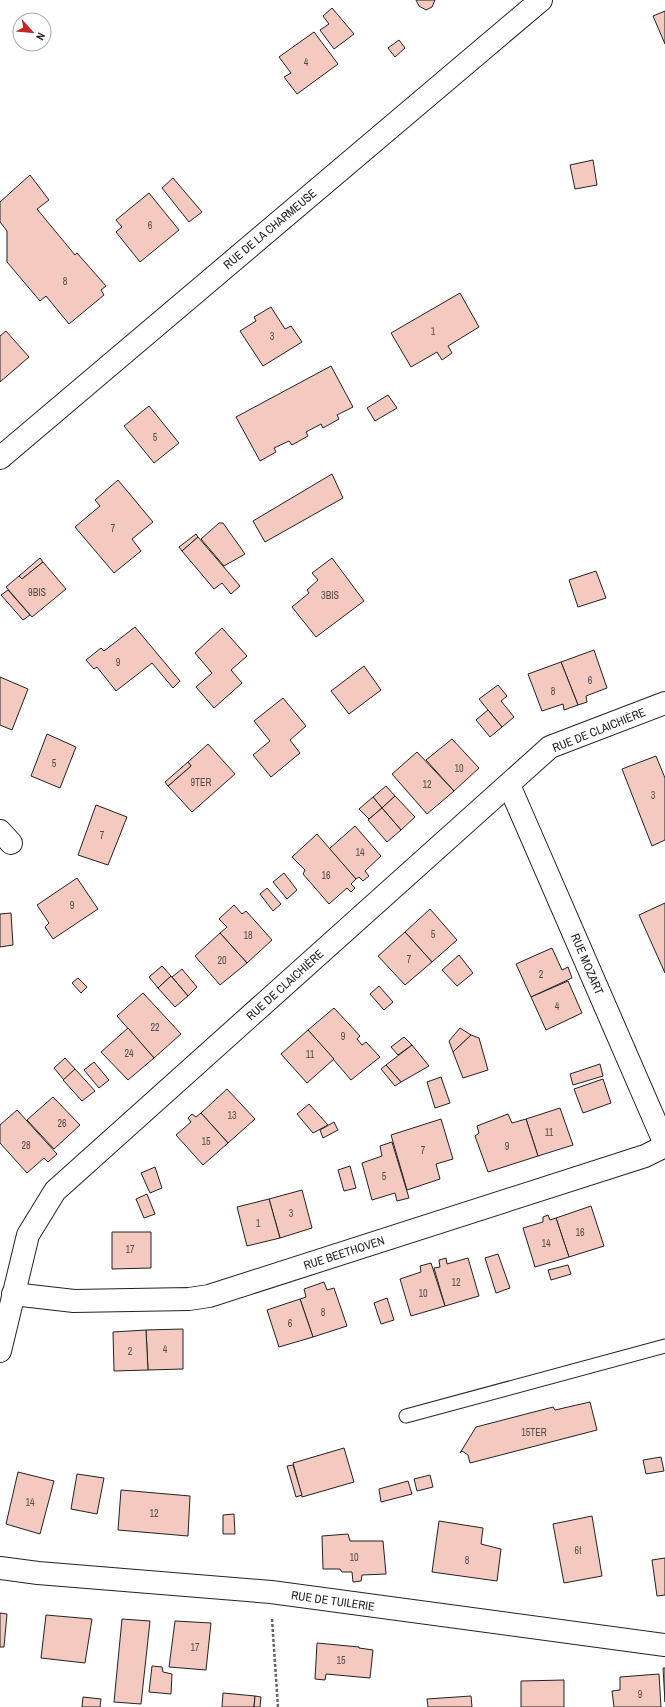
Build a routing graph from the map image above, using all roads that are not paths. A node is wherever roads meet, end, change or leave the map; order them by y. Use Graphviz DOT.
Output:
graph roads {
  1 [pos="541,0"];
  2 [pos="0,458"];
  3 [pos="665,703"];
  4 [pos="509,784"];
  5 [pos="665,1145"];
  6 [pos="13,1294"];
  7 [pos="665,1346"];
  8 [pos="0,1351"];
  9 [pos="406,1416"];
  10 [pos="0,1568"];
  11 [pos="665,1645"];
  1 -- 2 [label="street, RUE DE LA CHARMEUSE"];
  3 -- 4 [label="street, RUE DE CLAICHIÈRE"];
  4 -- 5 [label="street, RUE MOZART"];
  4 -- 6 [label="street, RUE DE CLAICHIÈRE"];
  5 -- 6 [label="street, RUE BEETHOVEN"];
  6 -- 8 [label="street, RUE DE CLAICHIÈRE"];
  7 -- 9 [label="lane"];
  10 -- 11 [label="street, RUE DE TUILERIE"];
}
